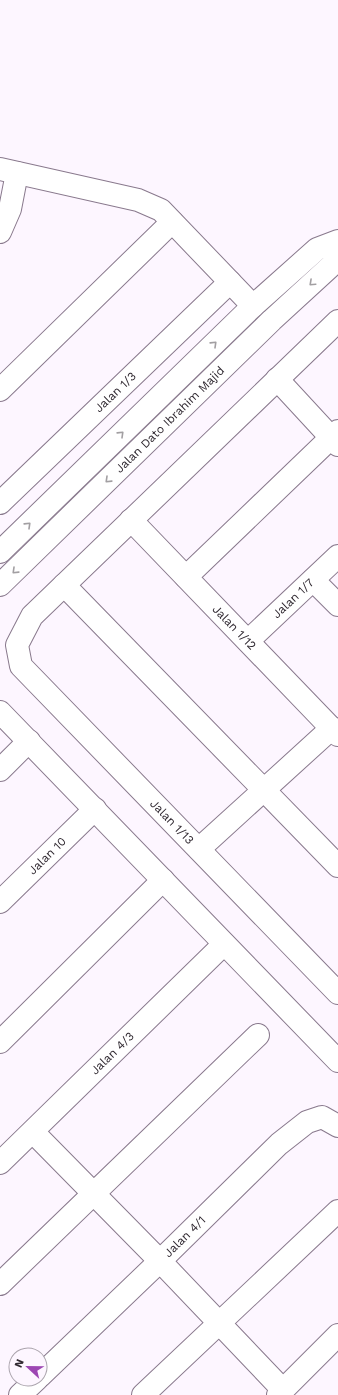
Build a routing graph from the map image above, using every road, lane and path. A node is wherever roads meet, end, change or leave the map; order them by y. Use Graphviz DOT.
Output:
graph roads {
  1 [pos="9,171"];
  2 [pos="172,222"];
  3 [pos="0,232"];
  4 [pos="338,241"];
  5 [pos="338,254"];
  6 [pos="230,282"];
  7 [pos="253,306"];
  8 [pos="338,320"];
  9 [pos="277,379"];
  10 [pos="0,390"];
  11 [pos="336,438"];
  12 [pos="0,501"];
  13 [pos="131,520"];
  14 [pos="0,552"];
  15 [pos="338,556"];
  16 [pos="186,577"];
  17 [pos="314,580"];
  18 [pos="0,585"];
  19 [pos="64,585"];
  20 [pos="338,605"];
  21 [pos="248,641"];
  22 [pos="0,712"];
  23 [pos="335,731"];
  24 [pos="28,741"];
  25 [pos="0,770"];
  26 [pos="264,790"];
  27 [pos="95,809"];
  28 [pos="199,849"];
  29 [pos="338,866"];
  30 [pos="163,880"];
  31 [pos="0,902"];
  32 [pos="224,944"];
  33 [pos="338,993"];
  34 [pos="258,1035"];
  35 [pos="0,1042"];
  36 [pos="338,1061"];
  37 [pos="338,1126"];
  38 [pos="33,1132"];
  39 [pos="0,1163"];
  40 [pos="93,1193"];
  41 [pos="338,1210"];
  42 [pos="160,1261"];
  43 [pos="0,1284"];
  44 [pos="219,1323"];
  45 [pos="338,1335"];
  46 [pos="48,1368"];
  47 [pos="28,1387"];
  48 [pos="280,1393"];
  49 [pos="20,1395"];
  50 [pos="143,1395"];
  1 -- 2 [label="street"];
  1 -- 3 [label="street"];
  2 -- 6 [label="street"];
  2 -- 10 [label="street"];
  4 -- 7 [label="street, Jalan Dato Ibrahim Majid"];
  5 -- 18 [label="street, Jalan Dato Ibrahim Majid, one-way"];
  6 -- 7 [label="street"];
  6 -- 12 [label="street, Jalan 1/3"];
  14 -- 7 [label="street, Jalan Dato Ibrahim Majid, one-way"];
  8 -- 9 [label="street"];
  9 -- 11 [label="street"];
  9 -- 13 [label="street"];
  11 -- 16 [label="street"];
  13 -- 16 [label="street, Jalan 1/12"];
  13 -- 19 [label="street"];
  15 -- 17 [label="street, Jalan 1/7"];
  16 -- 21 [label="street, Jalan 1/12"];
  17 -- 20 [label="street"];
  17 -- 21 [label="street, Jalan 1/7"];
  19 -- 26 [label="street"];
  19 -- 28 [label="street, Jalan 1/13"];
  21 -- 23 [label="street, Jalan 1/12"];
  22 -- 24 [label="street"];
  23 -- 26 [label="street"];
  24 -- 25 [label="street"];
  24 -- 27 [label="street"];
  26 -- 28 [label="street"];
  26 -- 29 [label="street"];
  27 -- 30 [label="street"];
  27 -- 31 [label="street, Jalan 10"];
  28 -- 33 [label="street, Jalan 1/13"];
  30 -- 32 [label="street"];
  30 -- 35 [label="street"];
  32 -- 36 [label="street"];
  32 -- 38 [label="street, Jalan 4/3"];
  34 -- 40 [label="street"];
  37 -- 42 [label="street, Jalan 4/1"];
  38 -- 39 [label="street, Jalan 4/3"];
  38 -- 40 [label="street"];
  40 -- 42 [label="street"];
  40 -- 43 [label="street"];
  41 -- 44 [label="street"];
  42 -- 44 [label="street"];
  42 -- 46 [label="street, Jalan 4/1"];
  44 -- 48 [label="street"];
  44 -- 50 [label="street"];
  45 -- 48 [label="street"];
  47 -- 49 [label="street"];
}
